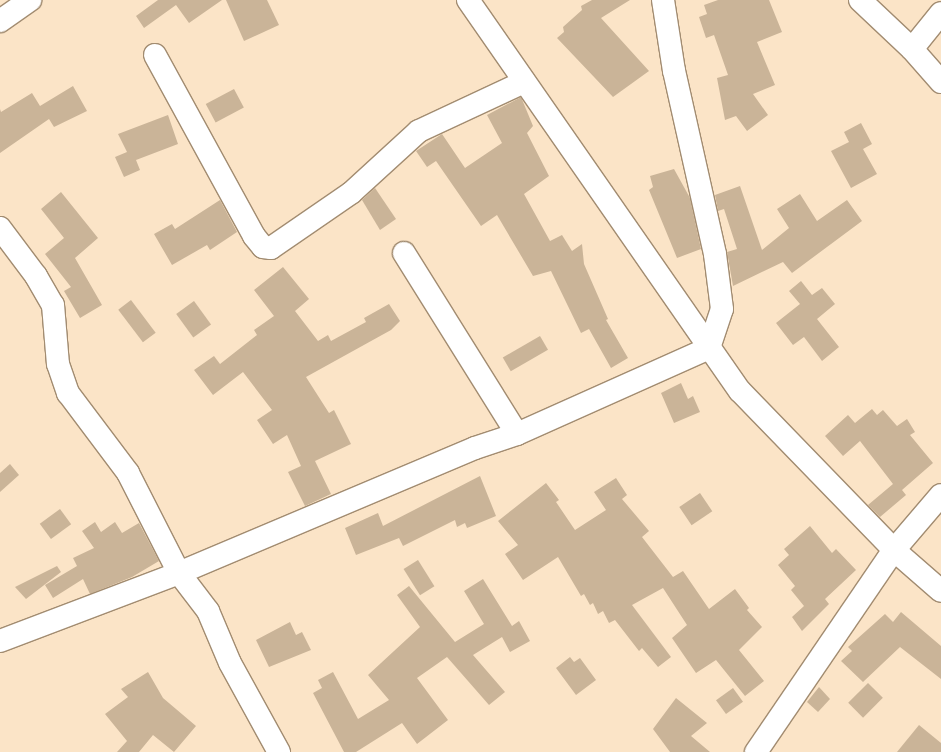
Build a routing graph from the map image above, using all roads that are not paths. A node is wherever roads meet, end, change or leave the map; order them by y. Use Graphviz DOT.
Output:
graph roads {
  1 [pos="30,0"];
  2 [pos="468,0"];
  3 [pos="663,0"];
  4 [pos="860,0"];
  5 [pos="941,13"];
  6 [pos="0,21"];
  7 [pos="912,49"];
  8 [pos="155,55"];
  9 [pos="524,82"];
  10 [pos="941,82"];
  11 [pos="0,228"];
  12 [pos="404,253"];
  13 [pos="709,348"];
  14 [pos="517,434"];
  15 [pos="941,495"];
  16 [pos="894,550"];
  17 [pos="179,573"];
  18 [pos="941,592"];
  19 [pos="0,641"];
  20 [pos="279,752"];
  21 [pos="756,752"];
  1 -- 6 [label="street"];
  2 -- 9 [label="street"];
  3 -- 13 [label="street"];
  4 -- 7 [label="street"];
  5 -- 7 [label="street"];
  7 -- 10 [label="street"];
  8 -- 9 [label="street"];
  9 -- 13 [label="street"];
  11 -- 17 [label="street"];
  12 -- 14 [label="street"];
  13 -- 14 [label="street"];
  13 -- 16 [label="street"];
  14 -- 17 [label="street"];
  15 -- 16 [label="street"];
  16 -- 18 [label="street"];
  16 -- 21 [label="street"];
  17 -- 19 [label="street"];
  17 -- 20 [label="street"];
}
